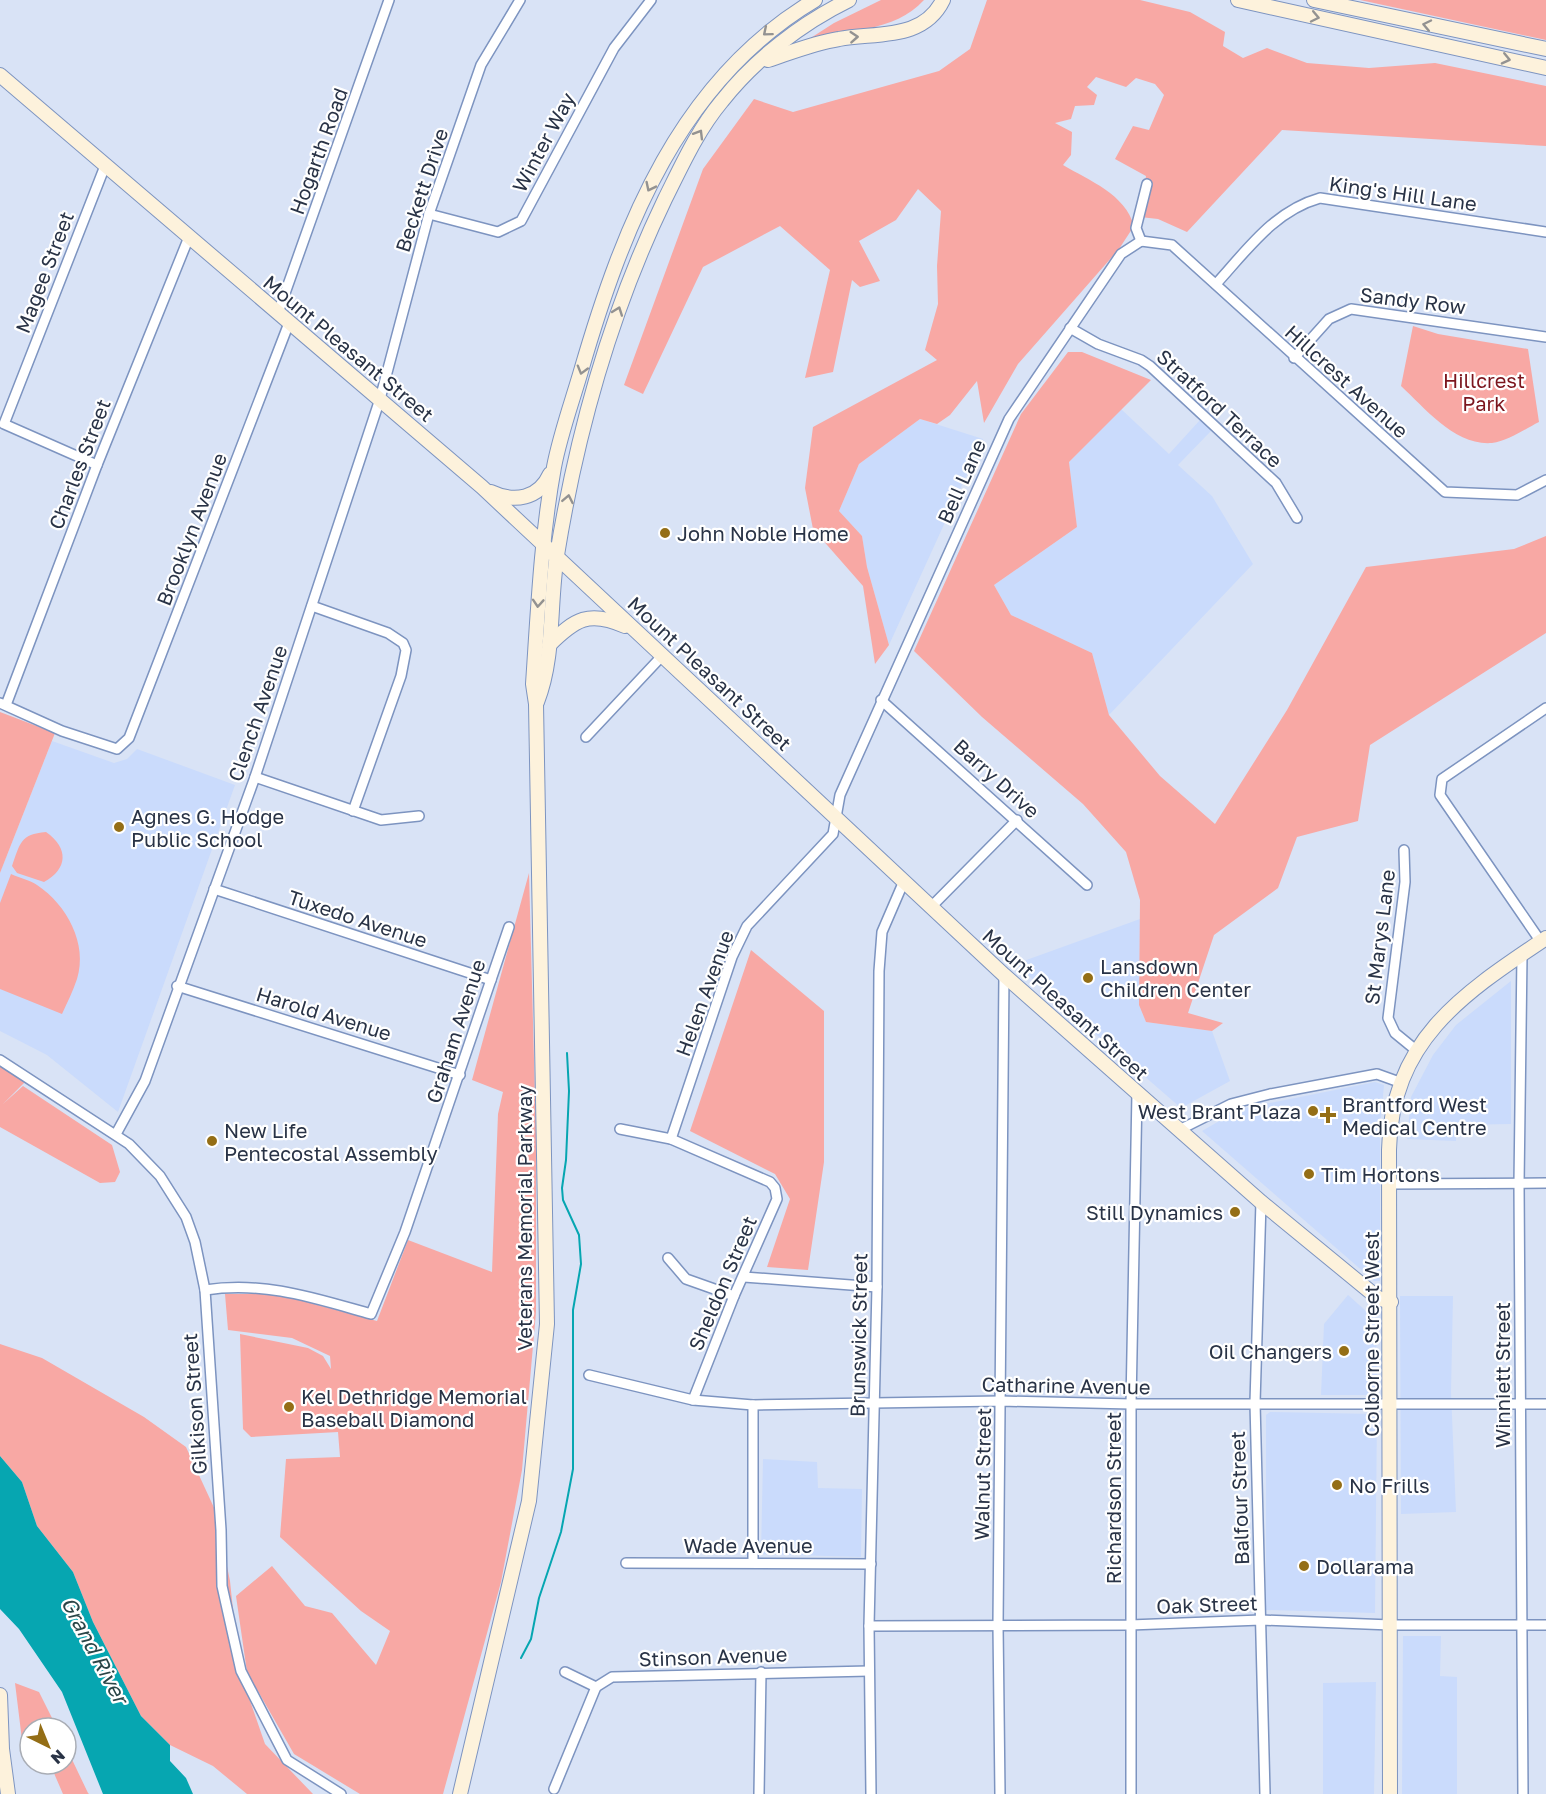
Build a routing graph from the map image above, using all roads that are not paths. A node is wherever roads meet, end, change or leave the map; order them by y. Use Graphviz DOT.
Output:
graph roads {
  1 [pos="389,0"];
  2 [pos="519,0"];
  3 [pos="651,0"];
  4 [pos="815,0"];
  5 [pos="849,0"];
  6 [pos="943,0"];
  7 [pos="1238,0"];
  8 [pos="1314,0"];
  9 [pos="1546,50"];
  10 [pos="758,64"];
  11 [pos="1546,68"];
  12 [pos="0,75"];
  13 [pos="105,166"];
  14 [pos="1147,184"];
  15 [pos="429,214"];
  16 [pos="1546,232"];
  17 [pos="189,237"];
  18 [pos="1141,241"];
  19 [pos="1216,284"];
  20 [pos="278,313"];
  21 [pos="289,322"];
  22 [pos="1070,328"];
  23 [pos="1546,337"];
  24 [pos="1294,358"];
  25 [pos="380,399"];
  26 [pos="555,464"];
  27 [pos="97,465"];
  28 [pos="1546,480"];
  29 [pos="482,487"];
  30 [pos="1298,518"];
  31 [pos="542,544"];
  32 [pos="556,557"];
  33 [pos="312,606"];
  34 [pos="635,631"];
  35 [pos="549,645"];
  36 [pos="662,656"];
  37 [pos="881,700"];
  38 [pos="3,704"];
  39 [pos="537,704"];
  40 [pos="1546,708"];
  41 [pos="586,737"];
  42 [pos="255,777"];
  43 [pos="353,811"];
  44 [pos="419,816"];
  45 [pos="837,817"];
  46 [pos="1017,820"];
  47 [pos="1404,850"];
  48 [pos="904,881"];
  49 [pos="1087,885"];
  50 [pos="214,889"];
  51 [pos="931,907"];
  52 [pos="509,927"];
  53 [pos="1543,940"];
  54 [pos="1521,955"];
  55 [pos="1004,975"];
  56 [pos="491,980"];
  57 [pos="177,986"];
  58 [pos="1417,1051"];
  59 [pos="0,1060"];
  60 [pos="460,1075"];
  61 [pos="1402,1083"];
  62 [pos="1137,1093"];
  63 [pos="620,1129"];
  64 [pos="1179,1130"];
  65 [pos="116,1134"];
  66 [pos="671,1139"];
  67 [pos="1546,1183"];
  68 [pos="1390,1184"];
  69 [pos="1519,1184"];
  70 [pos="1261,1202"];
  71 [pos="668,1258"];
  72 [pos="744,1276"];
  73 [pos="877,1287"];
  74 [pos="205,1290"];
  75 [pos="734,1296"];
  76 [pos="1391,1302"];
  77 [pos="589,1375"];
  78 [pos="693,1400"];
  79 [pos="1001,1401"];
  80 [pos="875,1402"];
  81 [pos="1255,1403"];
  82 [pos="1131,1404"];
  83 [pos="1391,1404"];
  84 [pos="1520,1404"];
  85 [pos="1546,1404"];
  86 [pos="753,1405"];
  87 [pos="753,1562"];
  88 [pos="626,1563"];
  89 [pos="871,1564"];
  90 [pos="1261,1620"];
  91 [pos="998,1625"];
  92 [pos="1130,1625"];
  93 [pos="1391,1625"];
  94 [pos="1522,1625"];
  95 [pos="1546,1625"];
  96 [pos="869,1626"];
  97 [pos="869,1671"];
  98 [pos="565,1672"];
  99 [pos="761,1672"];
  100 [pos="596,1688"];
  101 [pos="0,1695"];
  102 [pos="554,1789"];
  103 [pos="8,1794"];
  104 [pos="341,1794"];
  105 [pos="460,1794"];
  106 [pos="759,1794"];
  107 [pos="872,1794"];
  108 [pos="1000,1794"];
  109 [pos="1131,1794"];
  110 [pos="1265,1794"];
  111 [pos="1390,1794"];
  112 [pos="1523,1794"];
  1 -- 20 [label="street, Hogarth Road"];
  2 -- 15 [label="street, Beckett Drive"];
  3 -- 15 [label="street, Winter Way"];
  4 -- 26 [label="main road, Veterans Memorial Parkway, one-way"];
  5 -- 10 [label="main road, Veterans Memorial Parkway"];
  10 -- 6 [label="main road, one-way"];
  7 -- 11 [label="main road, one-way"];
  9 -- 8 [label="main road, one-way"];
  32 -- 10 [label="main road, Veterans Memorial Parkway, one-way"];
  12 -- 13 [label="main road, Mount Pleasant Street"];
  13 -- 17 [label="main road, Mount Pleasant Street"];
  13 -- 27 [label="street, Magee Street"];
  14 -- 18 [label="street"];
  15 -- 25 [label="street, Beckett Drive"];
  16 -- 19 [label="street, King's Hill Lane"];
  17 -- 20 [label="main road, Mount Pleasant Street"];
  17 -- 27 [label="street, Charles Street"];
  18 -- 19 [label="street, Hillcrest Avenue"];
  18 -- 22 [label="street, Bell Lane"];
  19 -- 24 [label="street, Hillcrest Avenue"];
  20 -- 21 [label="main road, Mount Pleasant Street"];
  21 -- 25 [label="main road, Mount Pleasant Street"];
  21 -- 38 [label="street, Brooklyn Avenue"];
  22 -- 30 [label="street, Stratford Terrace"];
  22 -- 37 [label="street, Bell Lane"];
  23 -- 24 [label="street, Sandy Row"];
  24 -- 28 [label="street, Hillcrest Avenue"];
  25 -- 29 [label="main road, Mount Pleasant Street"];
  25 -- 33 [label="street, Clench Avenue"];
  26 -- 29 [label="main road"];
  26 -- 31 [label="main road, Veterans Memorial Parkway"];
  27 -- 38 [label="street, Charles Street"];
  29 -- 31 [label="main road, Mount Pleasant Street"];
  31 -- 32 [label="main road, Mount Pleasant Street"];
  31 -- 39 [label="main road, Veterans Memorial Parkway, one-way"];
  32 -- 34 [label="main road, Mount Pleasant Street"];
  32 -- 35 [label="main road, Veterans Memorial Parkway"];
  33 -- 42 [label="street, Clench Avenue"];
  33 -- 43 [label="street"];
  34 -- 35 [label="main road"];
  34 -- 36 [label="main road, Mount Pleasant Street"];
  35 -- 39 [label="main road, Veterans Memorial Parkway"];
  36 -- 41 [label="street"];
  36 -- 45 [label="main road, Mount Pleasant Street"];
  37 -- 45 [label="street, Bell Lane"];
  37 -- 46 [label="street, Barry Drive"];
  39 -- 105 [label="main road, Veterans Memorial Parkway"];
  40 -- 53 [label="street"];
  42 -- 43 [label="street"];
  42 -- 50 [label="street, Clench Avenue"];
  43 -- 44 [label="street"];
  45 -- 48 [label="main road, Mount Pleasant Street"];
  45 -- 66 [label="street, Helen Avenue"];
  46 -- 49 [label="street, Barry Drive"];
  46 -- 51 [label="street"];
  47 -- 58 [label="street, St Marys Lane"];
  48 -- 51 [label="main road, Mount Pleasant Street"];
  48 -- 73 [label="street, Brunswick Street"];
  50 -- 56 [label="street, Tuxedo Avenue"];
  50 -- 57 [label="street, Clench Avenue"];
  51 -- 55 [label="main road, Mount Pleasant Street"];
  52 -- 56 [label="street, Graham Avenue"];
  53 -- 54 [label="main road, Colborne Street West"];
  54 -- 58 [label="main road, Colborne Street West"];
  54 -- 69 [label="street, Winniett Street"];
  55 -- 62 [label="main road, Mount Pleasant Street"];
  55 -- 79 [label="street, Walnut Street"];
  56 -- 60 [label="street, Graham Avenue"];
  57 -- 60 [label="street, Harold Avenue"];
  57 -- 65 [label="street, Clench Avenue"];
  58 -- 61 [label="main road, Colborne Street West"];
  59 -- 65 [label="street, Gilkison Street"];
  60 -- 74 [label="street, Graham Avenue"];
  61 -- 64 [label="street"];
  61 -- 68 [label="main road, Colborne Street West"];
  62 -- 64 [label="main road, Mount Pleasant Street"];
  62 -- 82 [label="street, Richardson Street"];
  63 -- 66 [label="street"];
  64 -- 70 [label="main road, Mount Pleasant Street"];
  65 -- 74 [label="street, Gilkison Street"];
  66 -- 72 [label="street, Sheldon Street"];
  67 -- 69 [label="street"];
  68 -- 69 [label="street"];
  68 -- 76 [label="main road, Colborne Street West"];
  69 -- 84 [label="street, Winniett Street"];
  70 -- 76 [label="main road, Mount Pleasant Street"];
  70 -- 81 [label="street, Balfour Street"];
  71 -- 75 [label="street"];
  72 -- 73 [label="street"];
  72 -- 75 [label="street, Sheldon Street"];
  73 -- 80 [label="street, Brunswick Street"];
  74 -- 104 [label="street, Gilkison Street"];
  75 -- 78 [label="street, Sheldon Street"];
  76 -- 83 [label="main road, Colborne Street West"];
  77 -- 78 [label="street, Catharine Avenue"];
  78 -- 86 [label="street, Catharine Avenue"];
  79 -- 80 [label="street, Catharine Avenue"];
  79 -- 82 [label="street, Catharine Avenue"];
  79 -- 91 [label="street, Walnut Street"];
  80 -- 86 [label="street, Catharine Avenue"];
  80 -- 89 [label="street, Brunswick Street"];
  81 -- 82 [label="street, Catharine Avenue"];
  81 -- 83 [label="street, Catharine Avenue"];
  81 -- 90 [label="street, Balfour Street"];
  82 -- 92 [label="street, Richardson Street"];
  83 -- 84 [label="street, Catharine Avenue"];
  83 -- 93 [label="main road, Colborne Street West"];
  84 -- 85 [label="street, Catharine Avenue"];
  84 -- 94 [label="street, Winniett Street"];
  86 -- 87 [label="street"];
  87 -- 88 [label="street, Wade Avenue"];
  87 -- 89 [label="street, Wade Avenue"];
  89 -- 96 [label="street, Brunswick Street"];
  90 -- 92 [label="street, Oak Street"];
  90 -- 93 [label="street, Oak Street"];
  90 -- 110 [label="street, Balfour Street"];
  91 -- 92 [label="street, Oak Street"];
  91 -- 96 [label="street, Oak Street"];
  91 -- 108 [label="street, Walnut Street"];
  92 -- 109 [label="street, Richardson Street"];
  93 -- 94 [label="street, Oak Street"];
  93 -- 111 [label="main road, Colborne Street West"];
  94 -- 95 [label="street, Oak Street"];
  94 -- 112 [label="street, Winniett Street"];
  96 -- 97 [label="street, Brunswick Street"];
  97 -- 99 [label="street, Stinson Avenue"];
  97 -- 107 [label="street, Brunswick Street"];
  98 -- 100 [label="street"];
  99 -- 100 [label="street, Stinson Avenue"];
  99 -- 106 [label="street"];
  100 -- 102 [label="street"];
  101 -- 103 [label="main road"];
}
